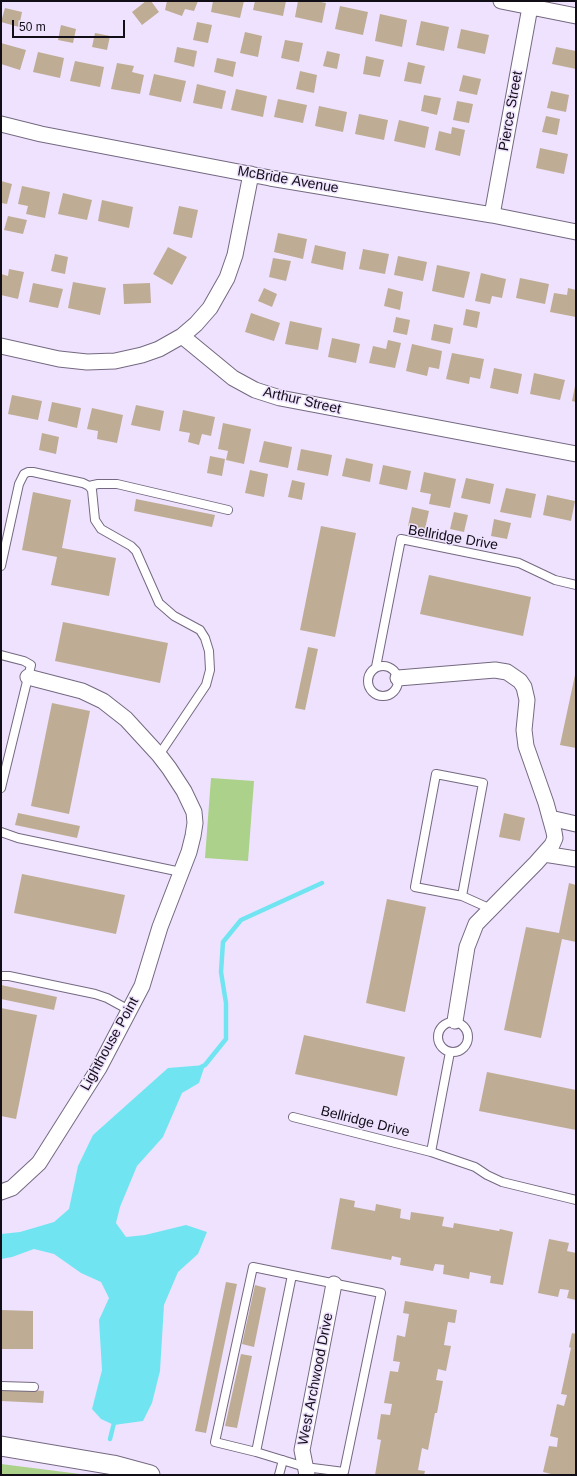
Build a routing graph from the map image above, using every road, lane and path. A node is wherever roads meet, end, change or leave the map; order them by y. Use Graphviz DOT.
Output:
graph roads {
  1 [pos="501,1"];
  2 [pos="530,7"];
  3 [pos="576,16"];
  4 [pos="1,124"];
  5 [pos="251,174"];
  6 [pos="492,215"];
  7 [pos="576,232"];
  8 [pos="182,336"];
  9 [pos="1,346"];
  10 [pos="576,454"];
  11 [pos="89,486"];
  12 [pos="228,510"];
  13 [pos="1,566"];
  14 [pos="576,585"];
  15 [pos="1,655"];
  16 [pos="376,667"];
  17 [pos="28,677"];
  18 [pos="398,678"];
  19 [pos="159,755"];
  20 [pos="1,788"];
  21 [pos="576,824"];
  22 [pos="552,825"];
  23 [pos="1,832"];
  24 [pos="544,854"];
  25 [pos="576,859"];
  26 [pos="181,872"];
  27 [pos="462,896"];
  28 [pos="492,908"];
  29 [pos="1,976"];
  30 [pos="129,1010"];
  31 [pos="455,1021"];
  32 [pos="450,1052"];
  33 [pos="293,1117"];
  34 [pos="431,1152"];
  35 [pos="1,1192"];
  36 [pos="576,1200"];
  37 [pos="292,1275"];
  38 [pos="334,1284"];
  39 [pos="1,1386"];
  40 [pos="34,1387"];
  41 [pos="1,1446"];
  42 [pos="256,1452"];
  43 [pos="283,1460"];
  44 [pos="306,1471"];
  45 [pos="150,1475"];
  46 [pos="279,1475"];
  1 -- 2 [label="street"];
  2 -- 3 [label="street"];
  2 -- 6 [label="street, Pierce Street"];
  4 -- 5 [label="street, McBride Avenue"];
  5 -- 6 [label="street, McBride Avenue"];
  5 -- 8 [label="street"];
  6 -- 7 [label="street, McBride Avenue"];
  8 -- 9 [label="street"];
  8 -- 10 [label="street, Arthur Street"];
  11 -- 12 [label="lane"];
  11 -- 13 [label="lane"];
  11 -- 19 [label="lane"];
  14 -- 16 [label="lane, Bellridge Drive"];
  15 -- 17 [label="lane"];
  16 -- 18 [label="lane"];
  16 -- 18 [label="lane"];
  17 -- 19 [label="street, Lighthouse Point"];
  17 -- 20 [label="lane"];
  18 -- 22 [label="street"];
  19 -- 26 [label="street, Lighthouse Point"];
  21 -- 22 [label="street"];
  22 -- 24 [label="street"];
  23 -- 26 [label="lane"];
  24 -- 25 [label="street"];
  24 -- 28 [label="street"];
  26 -- 30 [label="street, Lighthouse Point"];
  27 -- 27 [label="lane"];
  27 -- 28 [label="lane"];
  28 -- 31 [label="street"];
  29 -- 30 [label="lane"];
  30 -- 35 [label="street, Lighthouse Point"];
  31 -- 32 [label="lane"];
  31 -- 32 [label="lane"];
  32 -- 34 [label="lane"];
  33 -- 34 [label="lane, Bellridge Drive"];
  34 -- 36 [label="lane, Bellridge Drive"];
  37 -- 38 [label="lane"];
  37 -- 42 [label="lane"];
  37 -- 42 [label="lane"];
  38 -- 44 [label="street, West Archwood Drive"];
  38 -- 44 [label="lane"];
  39 -- 40 [label="lane"];
  41 -- 45 [label="street"];
  42 -- 43 [label="lane"];
  43 -- 44 [label="lane"];
  43 -- 46 [label="lane"];
}
